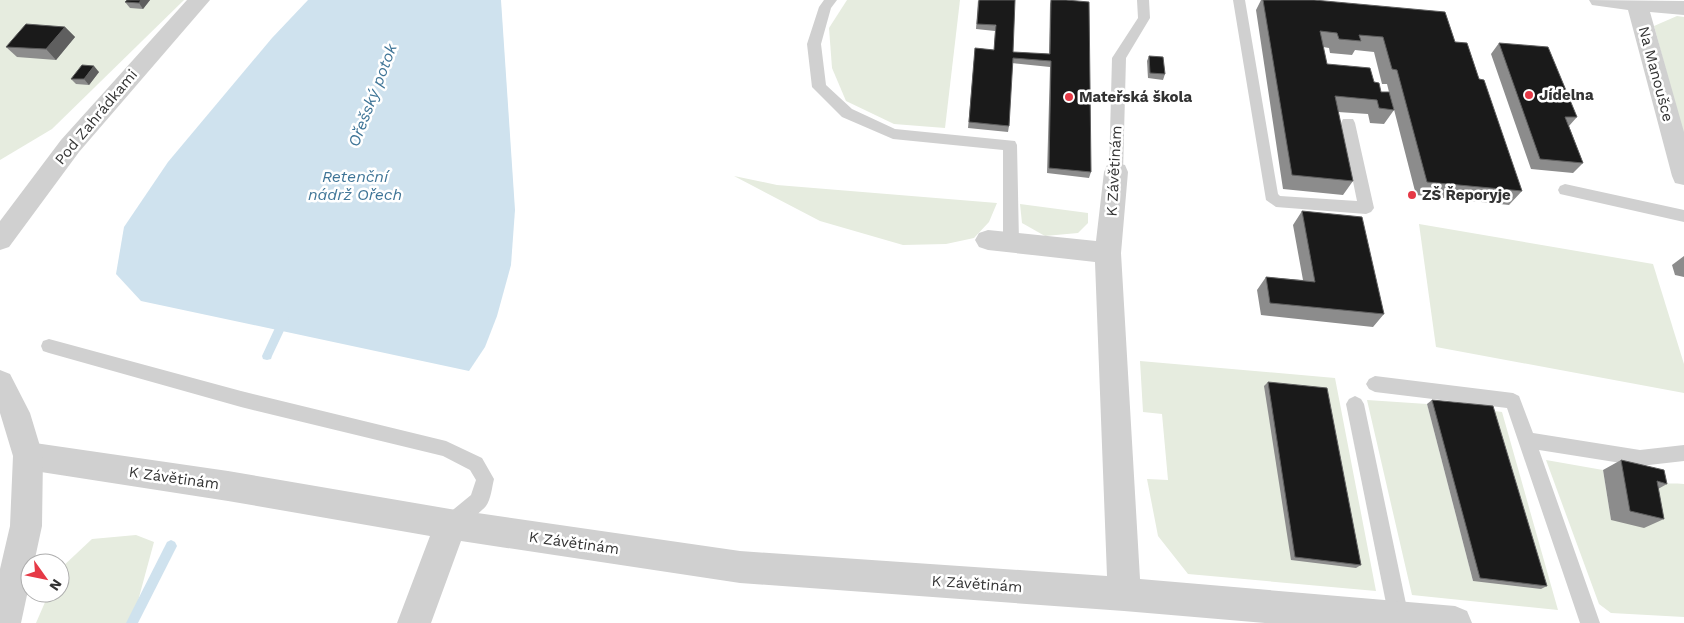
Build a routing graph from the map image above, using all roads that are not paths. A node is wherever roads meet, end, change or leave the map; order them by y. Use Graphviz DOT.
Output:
graph roads {
  1 [pos="199,0"];
  2 [pos="831,0"];
  3 [pos="1143,0"];
  4 [pos="1239,0"];
  5 [pos="1600,0"];
  6 [pos="1637,1"];
  7 [pos="1684,8"];
  8 [pos="1348,123"];
  9 [pos="1116,172"];
  10 [pos="1684,176"];
  11 [pos="1565,190"];
  12 [pos="1684,216"];
  13 [pos="0,240"];
  14 [pos="1000,241"];
  15 [pos="1108,254"];
  16 [pos="48,346"];
  17 [pos="0,383"];
  18 [pos="1375,384"];
  19 [pos="1355,404"];
  20 [pos="1526,440"];
  21 [pos="1684,453"];
  22 [pos="28,456"];
  23 [pos="450,524"];
  24 [pos="1124,594"];
  25 [pos="1399,618"];
  26 [pos="4,623"];
  27 [pos="414,623"];
  28 [pos="1455,623"];
  29 [pos="1590,623"];
  1 -- 13 [label="street, Pod Zahrádkami"];
  2 -- 14 [label="lane"];
  3 -- 9 [label="lane, K Závětinám"];
  4 -- 8 [label="lane"];
  5 -- 6 [label="street"];
  6 -- 7 [label="street"];
  6 -- 10 [label="street, Na Manoušce"];
  9 -- 15 [label="street, K Závětinám"];
  11 -- 12 [label="lane"];
  14 -- 15 [label="street"];
  15 -- 24 [label="street, K Závětinám"];
  16 -- 23 [label="lane"];
  17 -- 22 [label="street"];
  18 -- 20 [label="lane"];
  19 -- 25 [label="lane"];
  20 -- 21 [label="lane"];
  20 -- 29 [label="lane"];
  22 -- 23 [label="street, K Závětinám"];
  22 -- 26 [label="street"];
  23 -- 24 [label="street, K Závětinám"];
  23 -- 27 [label="street"];
  24 -- 25 [label="street, K Závětinám"];
  25 -- 28 [label="street, K Závětinám"];
}
